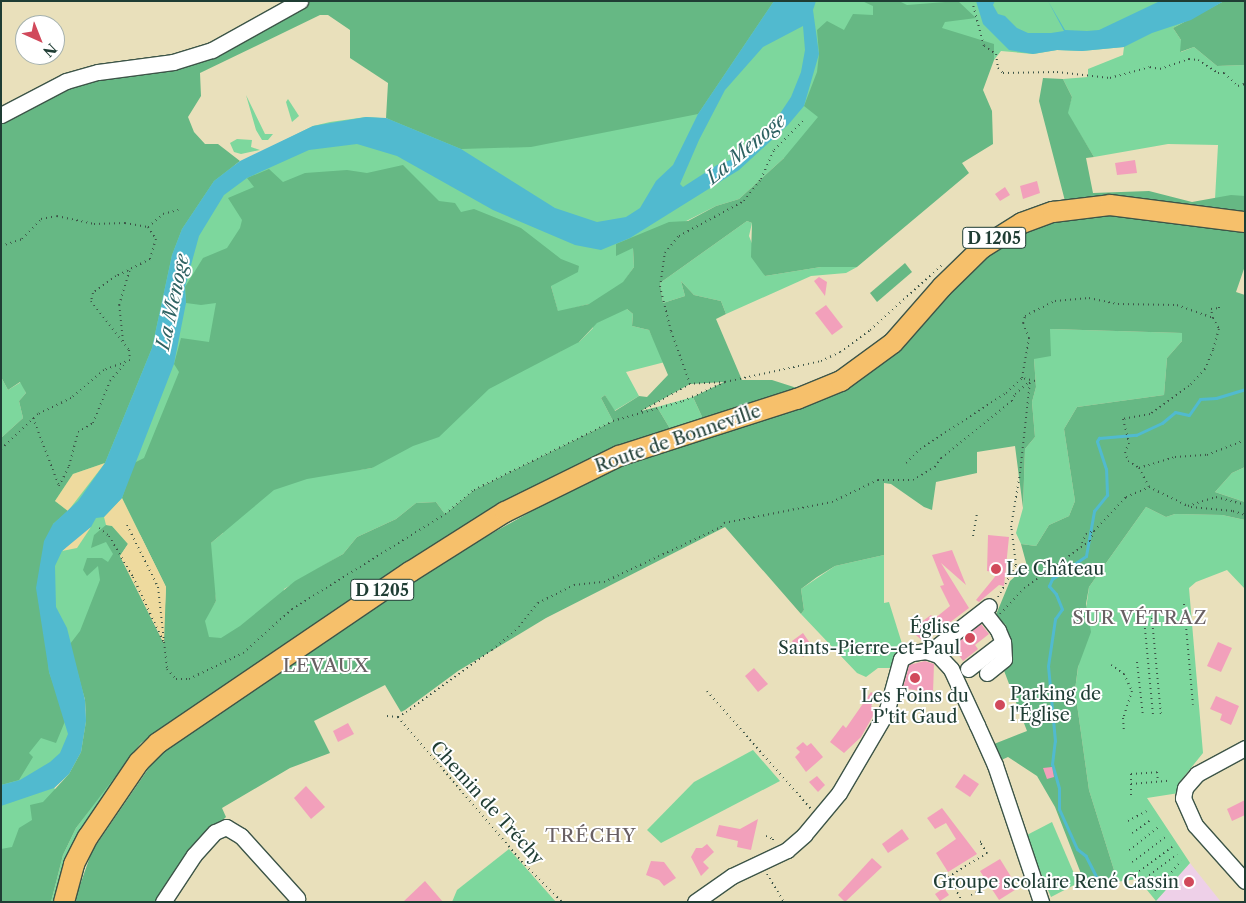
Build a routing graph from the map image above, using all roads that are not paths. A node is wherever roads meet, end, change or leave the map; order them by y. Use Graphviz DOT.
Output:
graph roads {
  1 [pos="300,1"];
  2 [pos="1,115"];
  3 [pos="1245,222"];
  4 [pos="1003,642"];
  5 [pos="931,651"];
  6 [pos="968,669"];
  7 [pos="988,673"];
  8 [pos="1245,748"];
  9 [pos="1245,881"];
  10 [pos="297,898"];
  11 [pos="64,902"];
  12 [pos="163,902"];
  13 [pos="695,902"];
  14 [pos="1041,902"];
  1 -- 2 [label="street"];
  3 -- 11 [label="main road, Route de Bonneville / D 1205"];
  4 -- 5 [label="street"];
  4 -- 6 [label="street"];
  4 -- 7 [label="street"];
  5 -- 13 [label="street"];
  5 -- 14 [label="street"];
  8 -- 9 [label="street"];
  10 -- 12 [label="street"];
}
